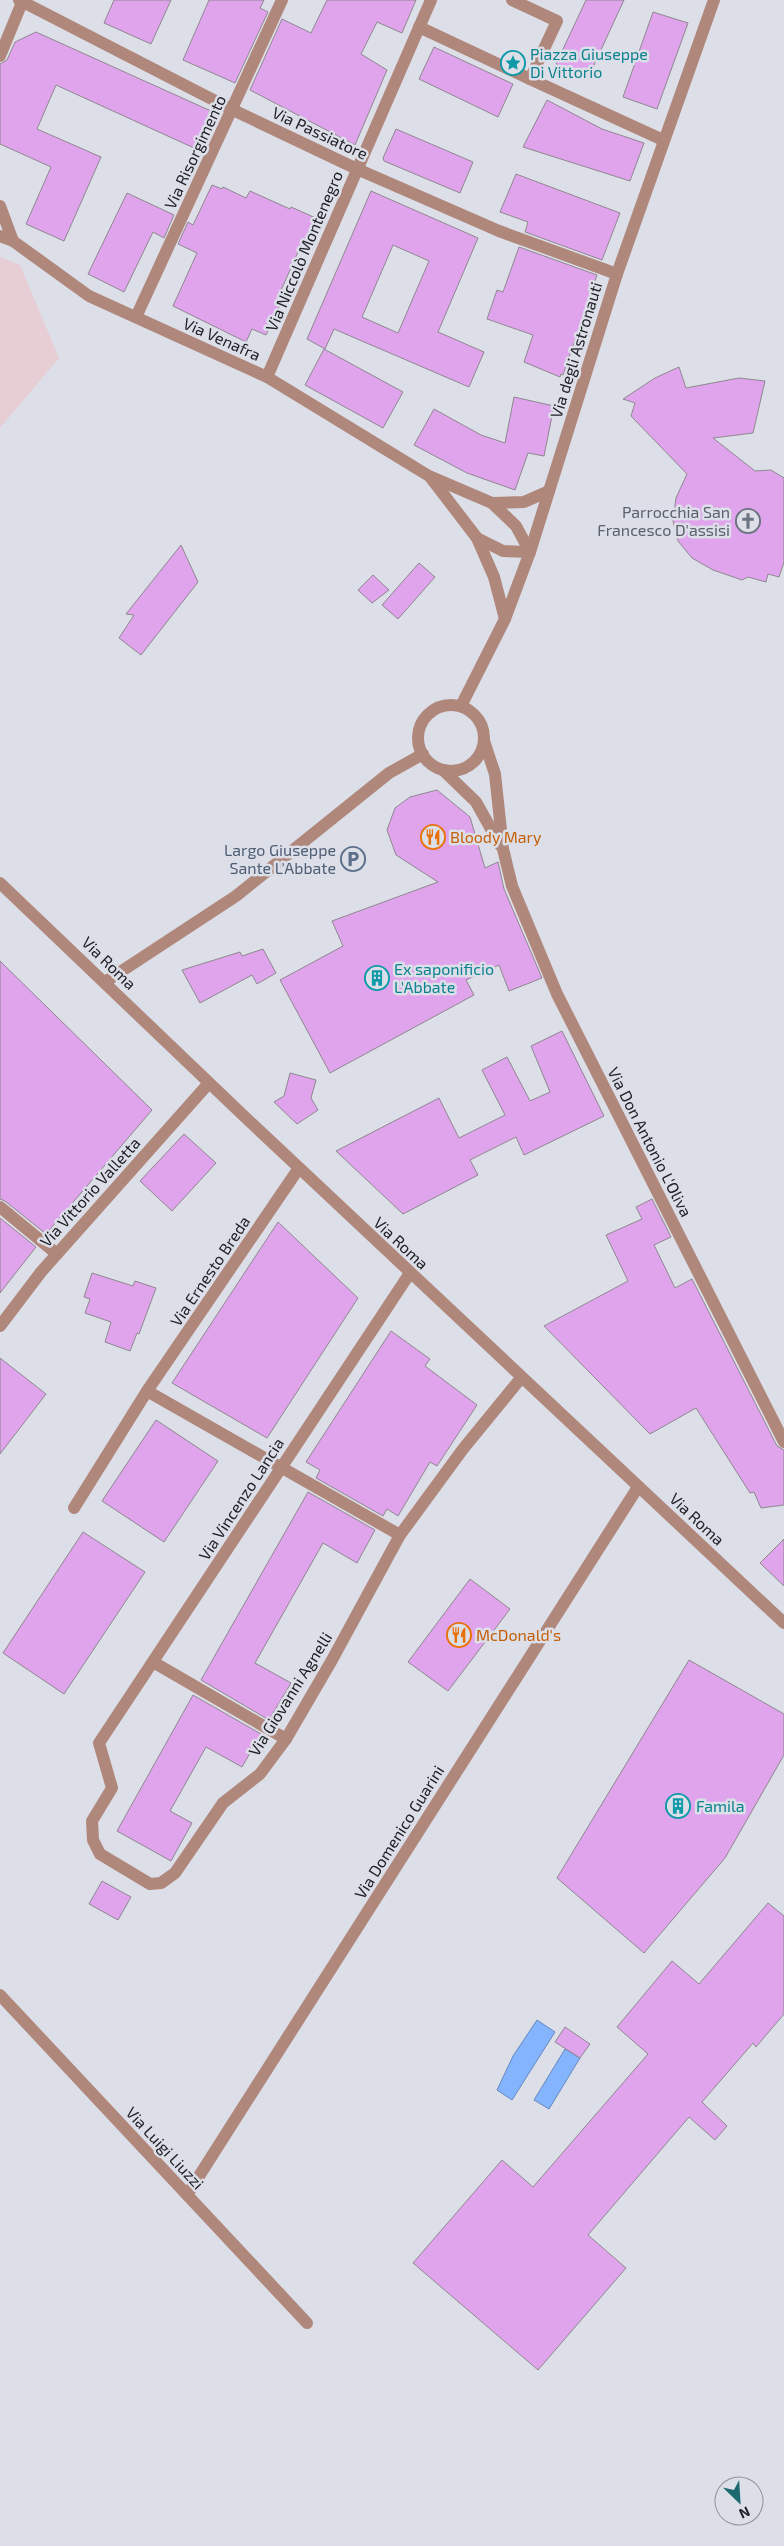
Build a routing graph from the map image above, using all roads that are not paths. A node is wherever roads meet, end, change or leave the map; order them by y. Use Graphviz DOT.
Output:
graph roads {
  1 [pos="21,0"];
  2 [pos="282,0"];
  3 [pos="431,0"];
  4 [pos="512,0"];
  5 [pos="714,0"];
  6 [pos="419,27"];
  7 [pos="0,56"];
  8 [pos="530,79"];
  9 [pos="233,110"];
  10 [pos="663,140"];
  11 [pos="357,169"];
  12 [pos="0,206"];
  13 [pos="0,236"];
  14 [pos="13,241"];
  15 [pos="617,274"];
  16 [pos="136,317"];
  17 [pos="267,376"];
  18 [pos="429,476"];
  19 [pos="549,491"];
  20 [pos="492,503"];
  21 [pos="477,538"];
  22 [pos="530,552"];
  23 [pos="505,620"];
  24 [pos="461,706"];
  25 [pos="484,741"];
  26 [pos="423,754"];
  27 [pos="443,770"];
  28 [pos="503,849"];
  29 [pos="0,883"];
  30 [pos="105,982"];
  31 [pos="209,1083"];
  32 [pos="299,1168"];
  33 [pos="0,1207"];
  34 [pos="56,1254"];
  35 [pos="410,1273"];
  36 [pos="0,1326"];
  37 [pos="521,1378"];
  38 [pos="147,1391"];
  39 [pos="784,1442"];
  40 [pos="281,1468"];
  41 [pos="638,1487"];
  42 [pos="74,1508"];
  43 [pos="400,1535"];
  44 [pos="784,1622"];
  45 [pos="153,1662"];
  46 [pos="286,1739"];
  47 [pos="99,1743"];
  48 [pos="0,1995"];
  49 [pos="187,2195"];
  50 [pos="306,2323"];
  1 -- 7 [label="street"];
  1 -- 9 [label="street, Via Passiatore"];
  2 -- 9 [label="street, Via Risorgimento"];
  3 -- 6 [label="street, Via Niccolò Montenegro"];
  4 -- 8 [label="street"];
  5 -- 10 [label="street, Via degli Astronauti"];
  6 -- 8 [label="street"];
  6 -- 11 [label="street, Via Niccolò Montenegro"];
  8 -- 10 [label="street"];
  9 -- 11 [label="street, Via Passiatore"];
  9 -- 16 [label="street, Via Risorgimento"];
  10 -- 15 [label="street, Via degli Astronauti"];
  11 -- 15 [label="street, Via Passiatore"];
  11 -- 17 [label="street, Via Niccolò Montenegro"];
  12 -- 14 [label="street"];
  13 -- 14 [label="street, Via Venafra"];
  14 -- 16 [label="street, Via Venafra"];
  15 -- 19 [label="street, Via degli Astronauti"];
  16 -- 17 [label="street, Via Venafra"];
  17 -- 18 [label="street, Via Venafra"];
  18 -- 20 [label="street, Via Venafra"];
  18 -- 21 [label="street, Via Venafra"];
  19 -- 20 [label="street, Via Venafra"];
  19 -- 22 [label="street, Via degli Astronauti"];
  20 -- 22 [label="street, Via Venafra"];
  21 -- 22 [label="street, Via Venafra"];
  21 -- 23 [label="street, Via Venafra"];
  22 -- 23 [label="street, Via degli Astronauti"];
  23 -- 24 [label="street, Via degli Astronauti"];
  24 -- 25 [label="street"];
  24 -- 26 [label="street"];
  25 -- 27 [label="street"];
  25 -- 28 [label="street, Via Don Antonio L'Oliva"];
  26 -- 27 [label="street"];
  26 -- 30 [label="street"];
  27 -- 28 [label="street, Via Don Antonio L'Oliva"];
  28 -- 39 [label="street, Via Don Antonio L'Oliva"];
  29 -- 30 [label="street, Via Roma"];
  30 -- 31 [label="street, Via Roma"];
  31 -- 32 [label="street, Via Roma"];
  31 -- 34 [label="street, Via Vittorio Valletta"];
  32 -- 35 [label="street, Via Roma"];
  32 -- 38 [label="street, Via Ernesto Breda"];
  33 -- 34 [label="street"];
  34 -- 36 [label="street, Via Vittorio Valletta"];
  35 -- 37 [label="street, Via Roma"];
  35 -- 40 [label="street, Via Vincenzo Lancia"];
  37 -- 41 [label="street, Via Roma"];
  37 -- 43 [label="street, Via Giovanni Agnelli"];
  38 -- 40 [label="street"];
  38 -- 42 [label="street, Via Ernesto Breda"];
  40 -- 43 [label="street"];
  40 -- 45 [label="street, Via Vincenzo Lancia"];
  41 -- 44 [label="street, Via Roma"];
  41 -- 49 [label="street, Via Domenico Guarini"];
  43 -- 46 [label="street, Via Giovanni Agnelli"];
  45 -- 46 [label="street"];
  45 -- 47 [label="street, Via Vincenzo Lancia"];
  46 -- 47 [label="street, Via Giovanni Agnelli"];
  48 -- 49 [label="street, Via Luigi Liuzzi"];
  49 -- 50 [label="street, Via Luigi Liuzzi"];
}
